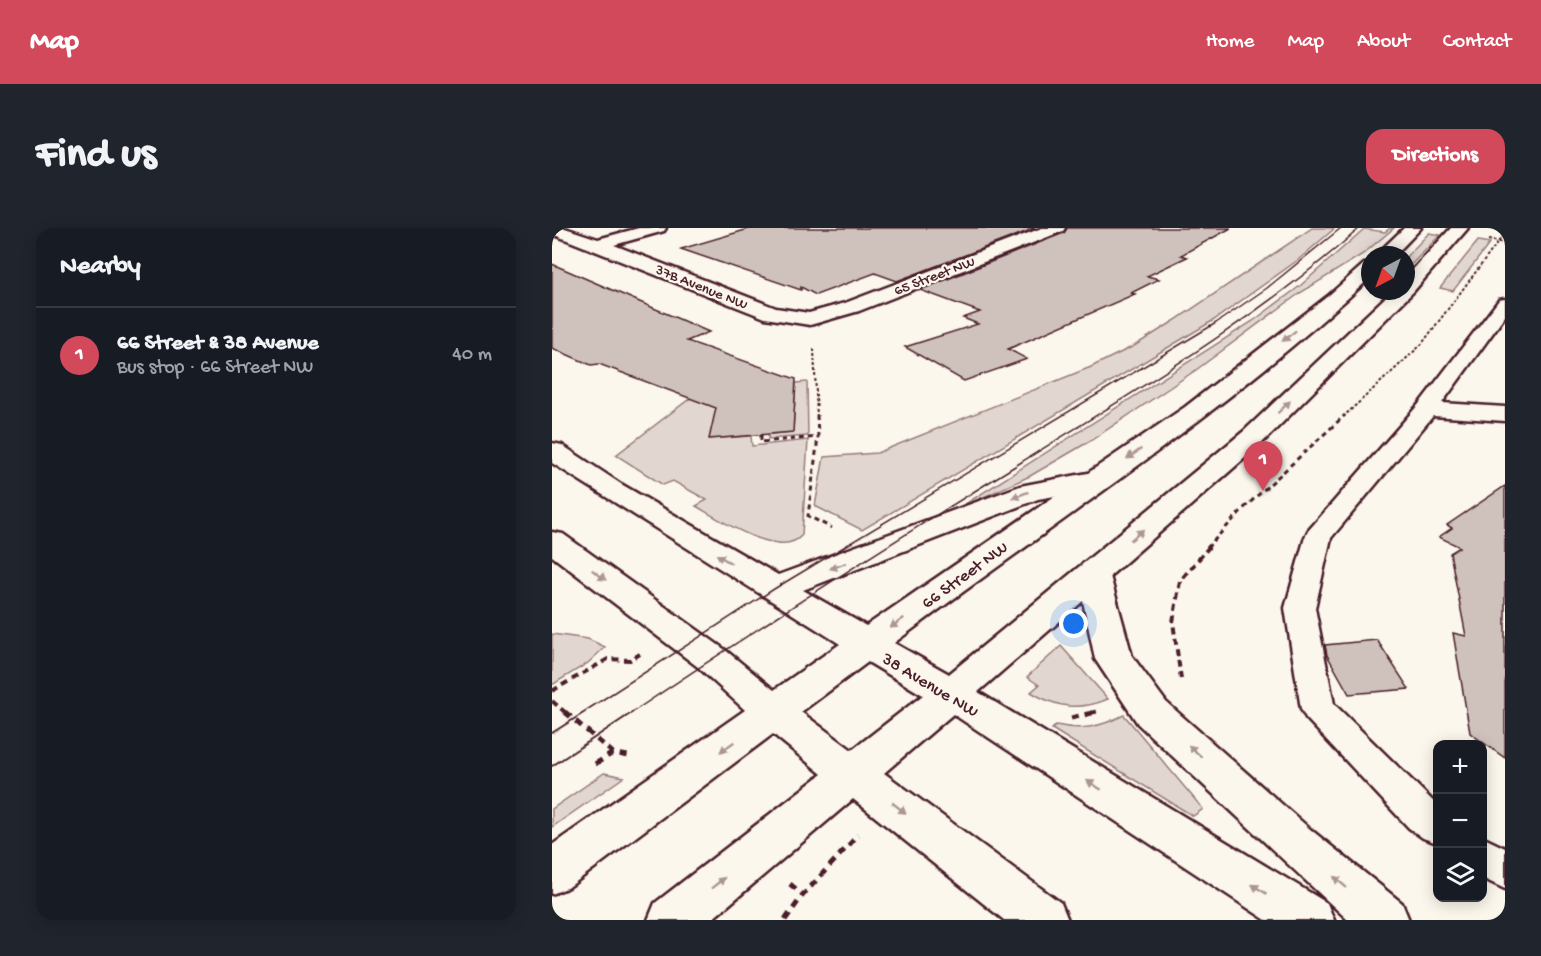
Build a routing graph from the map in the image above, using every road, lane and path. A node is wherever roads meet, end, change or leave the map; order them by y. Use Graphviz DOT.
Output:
graph roads {
  1 [pos="658,228"];
  2 [pos="1057,228"];
  3 [pos="1413,228"];
  4 [pos="1460,228"];
  5 [pos="552,229"];
  6 [pos="1505,232"];
  7 [pos="1499,242"];
  8 [pos="1505,243"];
  9 [pos="597,244"];
  10 [pos="1394,246"];
  11 [pos="1361,276"];
  12 [pos="1415,279"];
  13 [pos="1395,300"];
  14 [pos="1505,304"];
  15 [pos="810,319"];
  16 [pos="1427,409"];
  17 [pos="1505,414"];
  18 [pos="762,435"];
  19 [pos="818,437"];
  20 [pos="552,451"];
  21 [pos="1098,479"];
  22 [pos="837,531"];
  23 [pos="552,541"];
  24 [pos="1093,573"];
  25 [pos="774,589"];
  26 [pos="867,645"];
  27 [pos="640,654"];
  28 [pos="1175,682"];
  29 [pos="552,691"];
  30 [pos="951,694"];
  31 [pos="554,705"];
  32 [pos="774,713"];
  33 [pos="613,753"];
  34 [pos="635,757"];
  35 [pos="595,764"];
  36 [pos="852,774"];
  37 [pos="1433,823"];
  38 [pos="849,843"];
  39 [pos="1487,858"];
  40 [pos="1505,870"];
  41 [pos="552,872"];
  42 [pos="673,920"];
  43 [pos="785,920"];
  44 [pos="1043,920"];
  45 [pos="1309,920"];
  46 [pos="1384,920"];
  1 -- 9 [label="main road"];
  2 -- 15 [label="main road, 65 Street NW"];
  3 -- 10 [label="main road"];
  4 -- 12 [label="main road"];
  5 -- 9 [label="main road, 37B Avenue NW"];
  6 -- 7 [label="path"];
  7 -- 8 [label="path"];
  7 -- 28 [label="path"];
  9 -- 15 [label="main road, 37B Avenue NW"];
  11 -- 21 [label="main road, 66 Street NW, one-way"];
  24 -- 13 [label="main road, one-way"];
  14 -- 16 [label="lane"];
  15 -- 19 [label="path"];
  16 -- 17 [label="lane"];
  16 -- 37 [label="lane"];
  18 -- 19 [label="path"];
  19 -- 22 [label="path"];
  25 -- 20 [label="main road, 38 Avenue NW, one-way"];
  21 -- 25 [label="main road, one-way"];
  21 -- 26 [label="main road, 66 Street NW, one-way"];
  23 -- 32 [label="main road, one-way"];
  24 -- 30 [label="main road"];
  46 -- 24 [label="main road, one-way"];
  25 -- 26 [label="main road, 38 Avenue NW"];
  26 -- 30 [label="main road, 38 Avenue NW"];
  26 -- 32 [label="main road, 66 Street NW"];
  27 -- 29 [label="path"];
  30 -- 36 [label="main road"];
  45 -- 30 [label="main road, 38 Avenue NW, one-way"];
  31 -- 33 [label="path"];
  32 -- 36 [label="main road"];
  32 -- 41 [label="main road, 66 Street NW, one-way"];
  33 -- 34 [label="path"];
  33 -- 35 [label="path"];
  42 -- 36 [label="main road, one-way"];
  36 -- 44 [label="main road, one-way"];
  38 -- 43 [label="path"];
  39 -- 40 [label="lane"];
}
